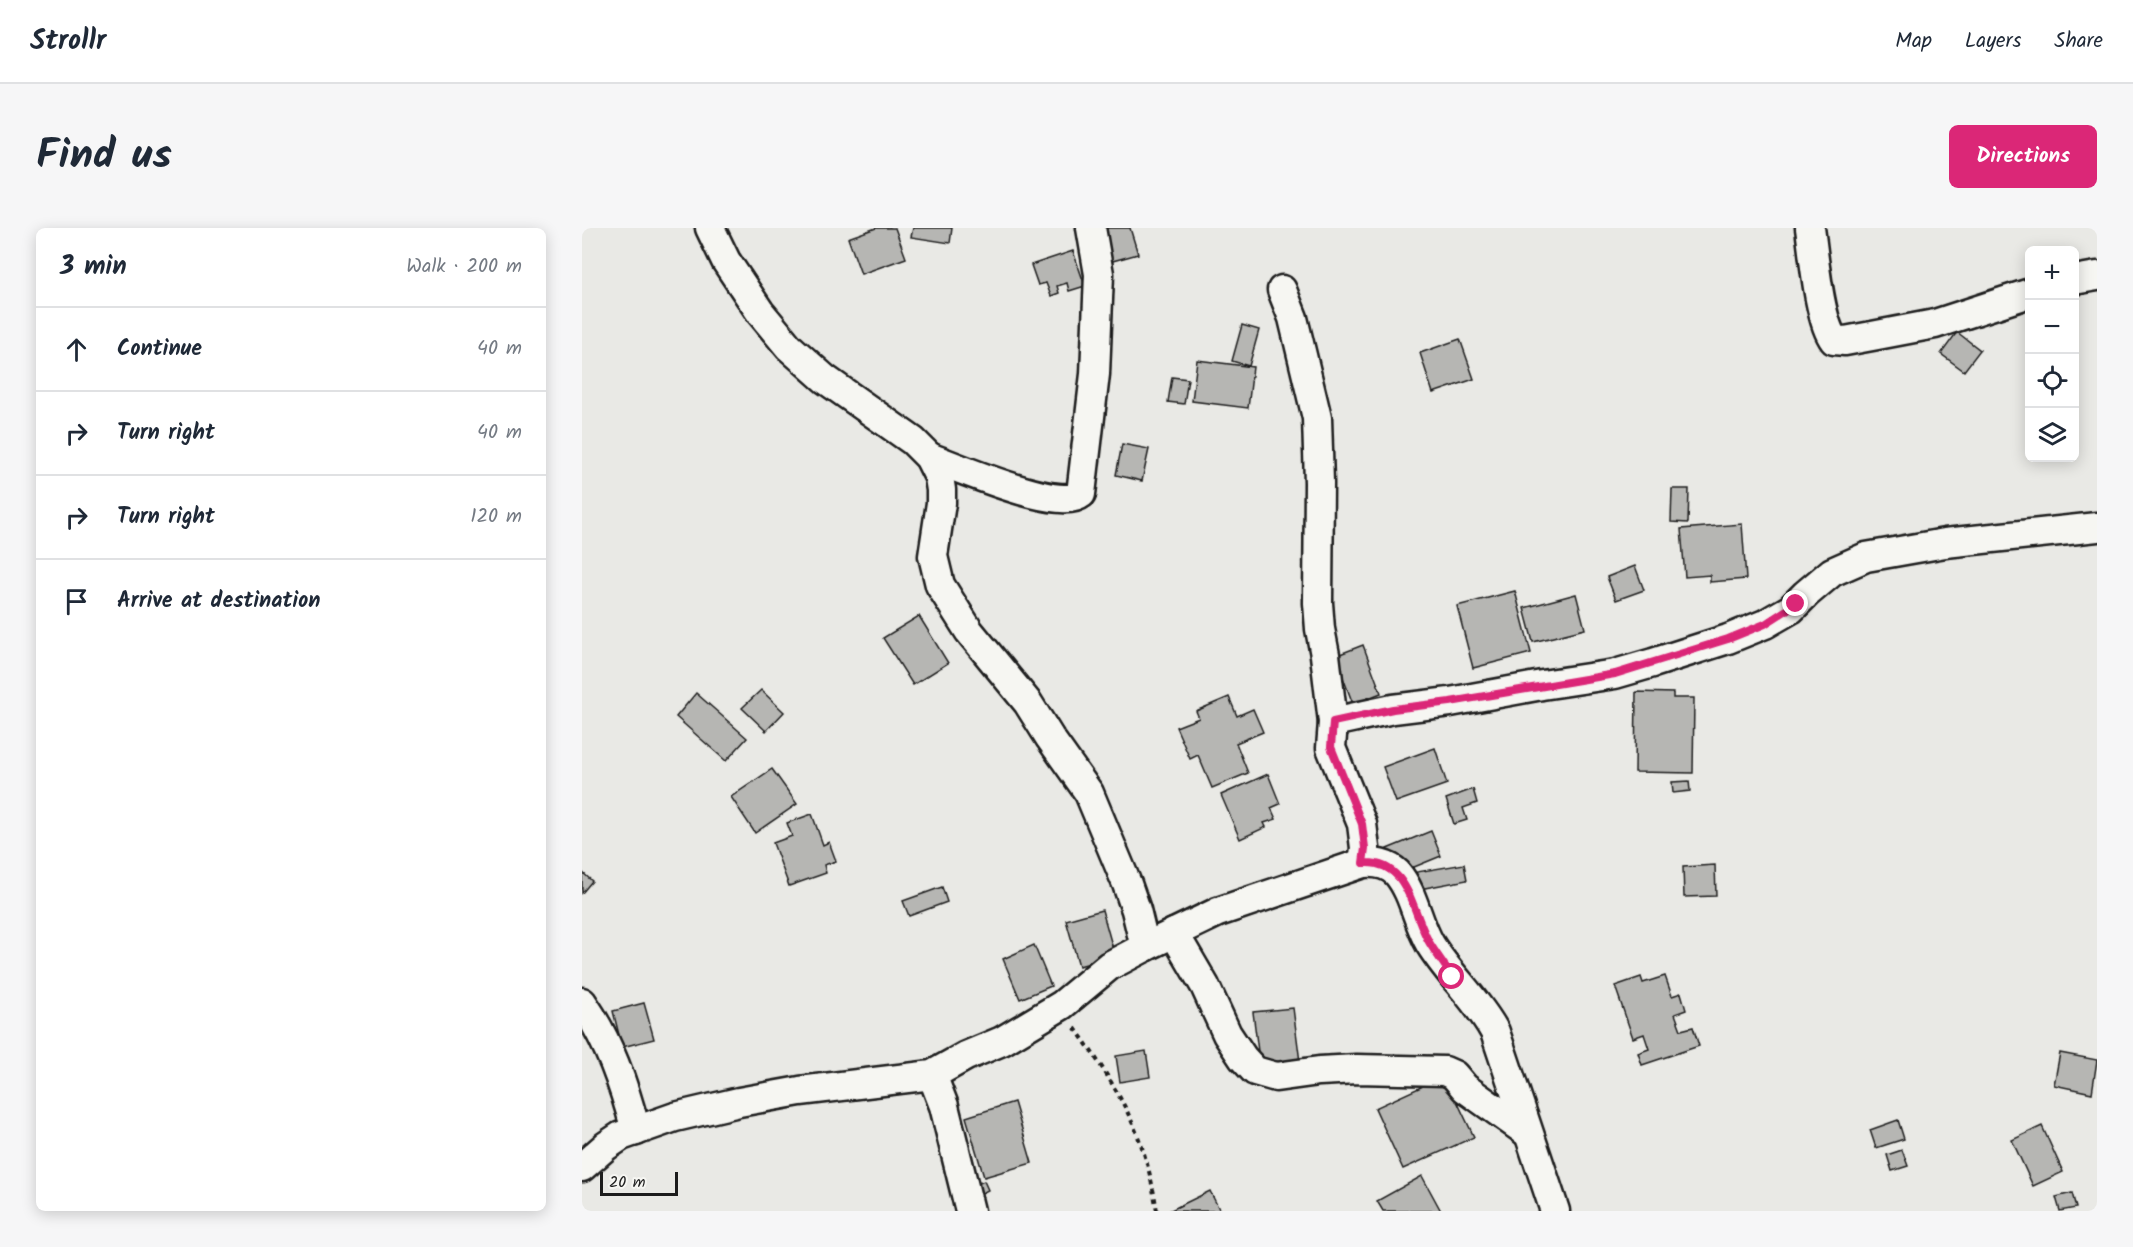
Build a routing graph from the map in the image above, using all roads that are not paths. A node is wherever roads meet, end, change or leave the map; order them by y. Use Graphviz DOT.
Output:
graph roads {
  1 [pos="710,228"];
  2 [pos="1091,228"];
  3 [pos="1810,228"];
  4 [pos="2097,276"];
  5 [pos="2079,279"];
  6 [pos="1282,290"];
  7 [pos="2025,295"];
  8 [pos="929,457"];
  9 [pos="2097,527"];
  10 [pos="1333,722"];
  11 [pos="1363,863"];
  12 [pos="1174,933"];
  13 [pos="1145,946"];
  14 [pos="582,1002"];
  15 [pos="932,1075"];
  16 [pos="636,1131"];
  17 [pos="1528,1133"];
  18 [pos="582,1167"];
  19 [pos="970,1211"];
  20 [pos="1555,1211"];
  1 -- 8 [label="street"];
  2 -- 8 [label="street"];
  3 -- 7 [label="street"];
  4 -- 5 [label="street"];
  6 -- 10 [label="street"];
  8 -- 13 [label="street"];
  9 -- 10 [label="street"];
  10 -- 11 [label="street"];
  11 -- 12 [label="street"];
  11 -- 17 [label="street"];
  12 -- 13 [label="street"];
  12 -- 17 [label="street"];
  13 -- 15 [label="street"];
  14 -- 16 [label="street"];
  15 -- 16 [label="street"];
  15 -- 19 [label="street"];
  16 -- 18 [label="street"];
  17 -- 20 [label="street"];
}
